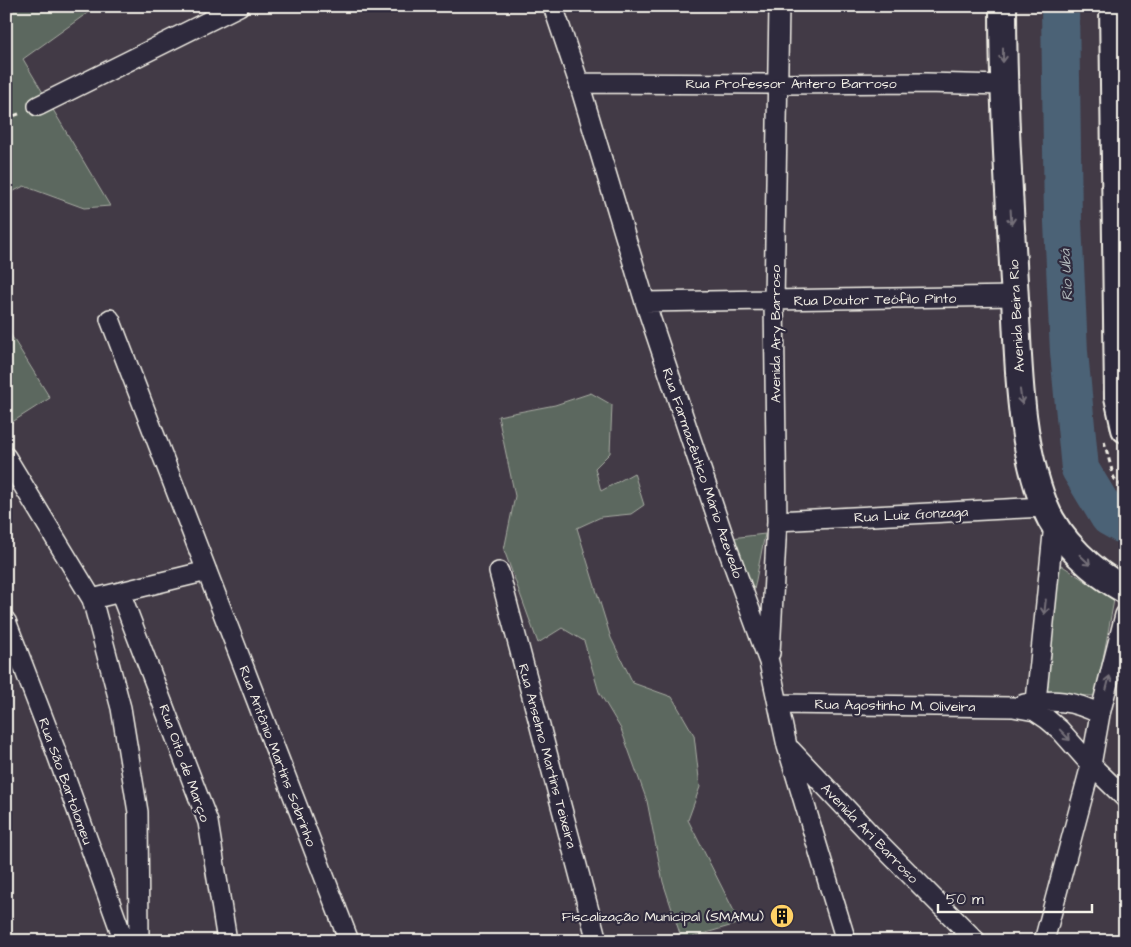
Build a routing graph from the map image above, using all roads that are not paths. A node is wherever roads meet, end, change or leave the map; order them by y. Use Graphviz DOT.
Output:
graph roads {
  1 [pos="239,6"];
  2 [pos="553,6"];
  3 [pos="779,6"];
  4 [pos="1003,6"];
  5 [pos="1113,6"];
  6 [pos="579,82"];
  7 [pos="778,84"];
  8 [pos="1003,85"];
  9 [pos="38,106"];
  10 [pos="1015,296"];
  11 [pos="774,301"];
  12 [pos="645,302"];
  13 [pos="110,320"];
  14 [pos="1125,429"];
  15 [pos="6,457"];
  16 [pos="1049,515"];
  17 [pos="777,521"];
  18 [pos="207,571"];
  19 [pos="499,572"];
  20 [pos="1125,590"];
  21 [pos="120,592"];
  22 [pos="92,599"];
  23 [pos="1125,614"];
  24 [pos="6,621"];
  25 [pos="769,662"];
  26 [pos="778,704"];
  27 [pos="1035,706"];
  28 [pos="1100,714"];
  29 [pos="787,746"];
  30 [pos="1091,765"];
  31 [pos="1125,798"];
  32 [pos="124,941"];
  33 [pos="139,941"];
  34 [pos="227,941"];
  35 [pos="349,941"];
  36 [pos="597,941"];
  37 [pos="846,941"];
  38 [pos="976,941"];
  39 [pos="1044,941"];
  1 -- 9 [label="street"];
  2 -- 6 [label="street, Rua Farmacêutico Mário Azevedo"];
  3 -- 7 [label="street, Avenida Ary Barroso"];
  4 -- 8 [label="main road, Avenida Beira Rio, one-way"];
  5 -- 14 [label="main road"];
  6 -- 7 [label="street, Rua Professor Antero Barroso"];
  6 -- 12 [label="street, Rua Farmacêutico Mário Azevedo"];
  7 -- 8 [label="street, Rua Professor Antero Barroso"];
  7 -- 11 [label="street, Avenida Ary Barroso"];
  8 -- 10 [label="main road, Avenida Beira Rio, one-way"];
  10 -- 11 [label="street, Rua Doutor Teófilo Pinto"];
  10 -- 16 [label="main road, Avenida Beira Rio, one-way"];
  11 -- 12 [label="street, Rua Doutor Teófilo Pinto"];
  11 -- 17 [label="street, Avenida Ary Barroso"];
  12 -- 25 [label="street, Rua Farmacêutico Mário Azevedo"];
  13 -- 18 [label="street, Rua Antônio Martins Sobrinho"];
  15 -- 22 [label="street"];
  16 -- 17 [label="street, Rua Luiz Gonzaga"];
  16 -- 20 [label="main road, Avenida Beira Rio, one-way"];
  16 -- 27 [label="street, one-way"];
  17 -- 25 [label="street, Avenida Ary Barroso"];
  18 -- 21 [label="street"];
  18 -- 35 [label="street, Rua Antônio Martins Sobrinho"];
  19 -- 36 [label="street, Rua Anselmo Martins Teixeira"];
  21 -- 22 [label="street"];
  21 -- 34 [label="street, Rua Oito de Março"];
  22 -- 33 [label="street"];
  28 -- 23 [label="street, one-way"];
  24 -- 32 [label="street, Rua São Bartolomeu"];
  25 -- 26 [label="street, Rua Farmacêutico Mário Azevedo"];
  26 -- 27 [label="street, Rua Agostinho M. Oliveira"];
  26 -- 29 [label="street, Rua Farmacêutico Mário Azevedo"];
  27 -- 28 [label="street, Rua Agostinho M. Oliveira"];
  27 -- 30 [label="street, one-way"];
  28 -- 30 [label="street"];
  29 -- 37 [label="street, Rua Farmacêutico Mário Azevedo"];
  29 -- 38 [label="street, Avenida Ari Barroso"];
  30 -- 31 [label="street"];
  30 -- 39 [label="street"];
}
